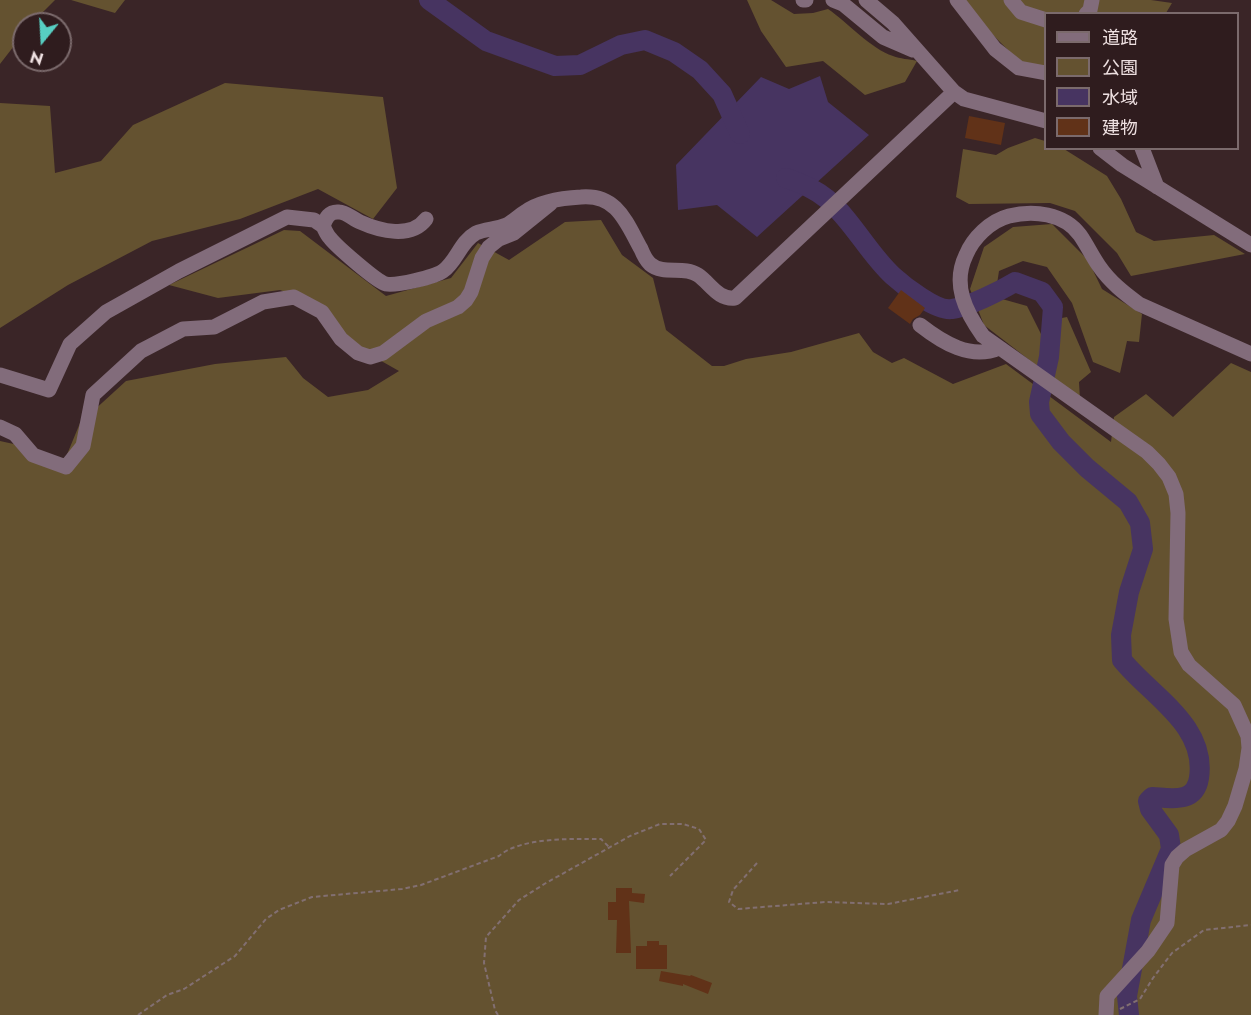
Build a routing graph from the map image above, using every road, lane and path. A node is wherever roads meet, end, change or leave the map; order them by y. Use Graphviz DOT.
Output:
graph roads {
  1 [pos="833,0"];
  2 [pos="866,0"];
  3 [pos="957,0"];
  4 [pos="1011,0"];
  5 [pos="1044,19"];
  6 [pos="917,52"];
  7 [pos="1044,73"];
  8 [pos="954,92"];
  9 [pos="1044,120"];
  10 [pos="1103,150"];
  11 [pos="1143,150"];
  12 [pos="1157,187"];
  13 [pos="553,202"];
  14 [pos="426,219"];
  15 [pos="323,226"];
  16 [pos="1251,245"];
  17 [pos="920,325"];
  18 [pos="1004,351"];
  19 [pos="1251,354"];
  20 [pos="0,375"];
  21 [pos="0,427"];
  22 [pos="609,847"];
  23 [pos="758,863"];
  24 [pos="670,876"];
  25 [pos="960,890"];
  26 [pos="1251,926"];
  27 [pos="1111,1014"];
  28 [pos="138,1015"];
  29 [pos="498,1015"];
  1 -- 6 [label="street"];
  2 -- 6 [label="street"];
  3 -- 7 [label="street"];
  4 -- 5 [label="street"];
  6 -- 8 [label="street"];
  8 -- 9 [label="street"];
  8 -- 13 [label="street"];
  10 -- 12 [label="street"];
  11 -- 12 [label="street"];
  12 -- 16 [label="street"];
  13 -- 15 [label="street"];
  13 -- 21 [label="street"];
  14 -- 15 [label="street"];
  15 -- 20 [label="street"];
  17 -- 18 [label="street"];
  18 -- 19 [label="street"];
  18 -- 27 [label="street"];
  22 -- 24 [label="path"];
  22 -- 28 [label="path"];
  22 -- 29 [label="path"];
  23 -- 25 [label="path"];
  26 -- 27 [label="path"];
}
